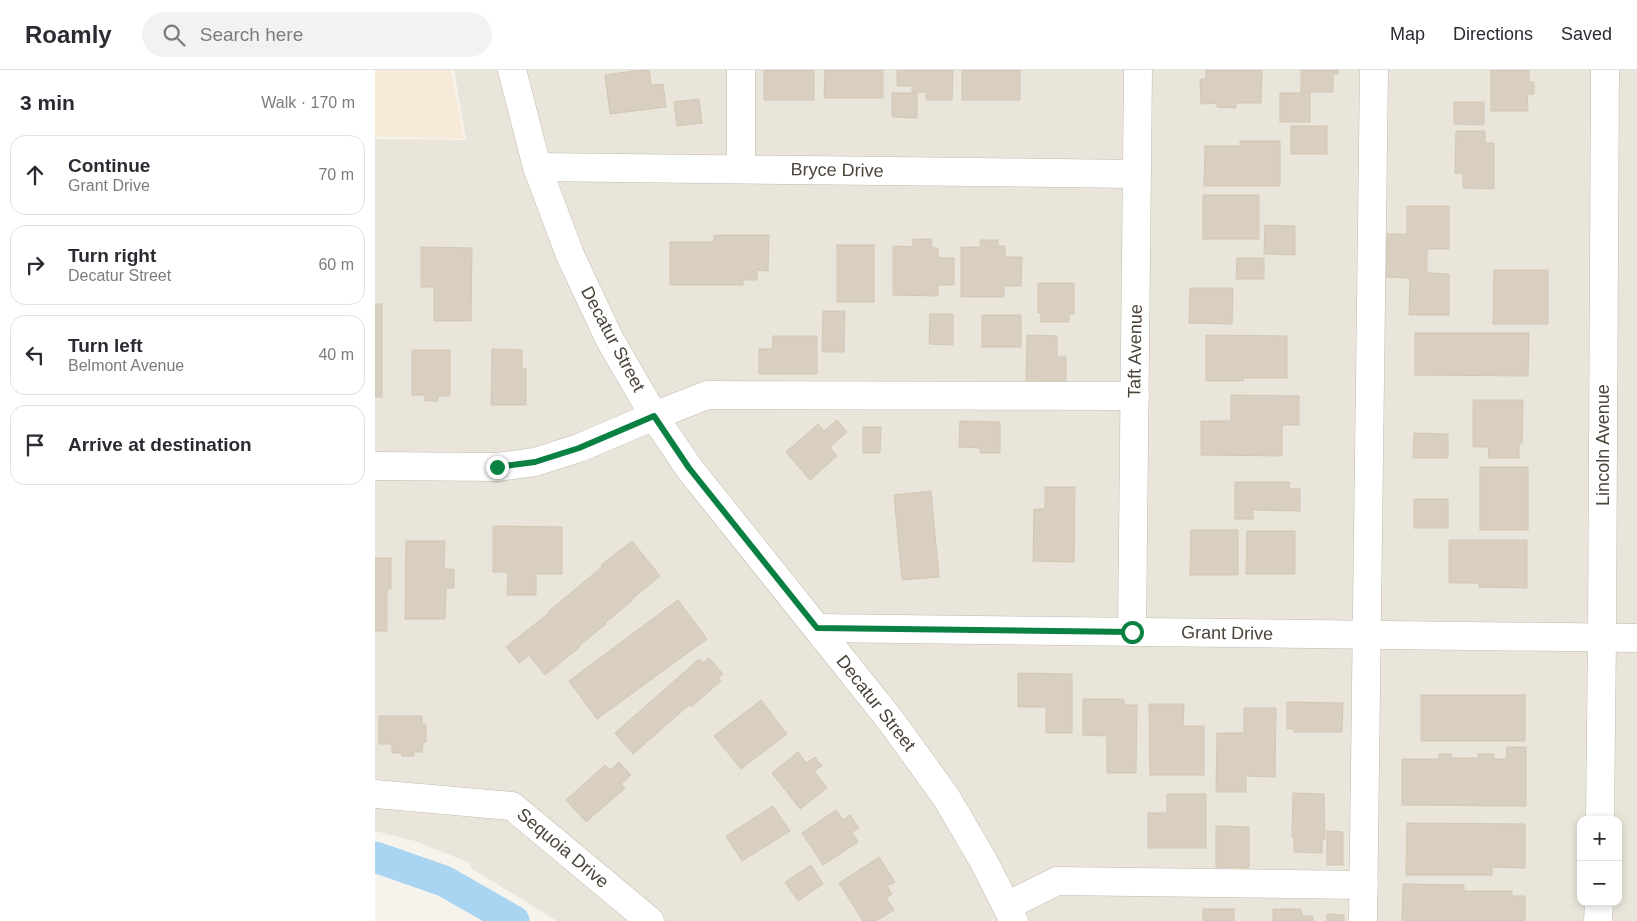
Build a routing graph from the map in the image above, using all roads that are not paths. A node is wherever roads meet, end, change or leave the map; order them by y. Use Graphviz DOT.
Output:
graph roads {
  1 [pos="512,70"];
  2 [pos="741,70"];
  3 [pos="1138,70"];
  4 [pos="1373,70"];
  5 [pos="1605,70"];
  6 [pos="537,167"];
  7 [pos="741,169"];
  8 [pos="1137,174"];
  9 [pos="1135,396"];
  10 [pos="654,416"];
  11 [pos="375,466"];
  12 [pos="817,628"];
  13 [pos="1132,632"];
  14 [pos="1366,634"];
  15 [pos="1602,637"];
  16 [pos="1637,638"];
  17 [pos="375,794"];
  18 [pos="1600,816"];
  19 [pos="1364,885"];
  20 [pos="1599,906"];
  21 [pos="1011,914"];
  22 [pos="650,921"];
  23 [pos="1363,921"];
  24 [pos="1598,921"];
  1 -- 6 [label="street, Decatur Street"];
  2 -- 7 [label="street"];
  3 -- 8 [label="street, Taft Avenue"];
  4 -- 14 [label="street"];
  5 -- 15 [label="street, Lincoln Avenue"];
  6 -- 7 [label="street, Bryce Drive"];
  6 -- 10 [label="street, Decatur Street"];
  7 -- 8 [label="street, Bryce Drive"];
  8 -- 9 [label="street, Taft Avenue"];
  9 -- 10 [label="street"];
  9 -- 13 [label="street, Taft Avenue"];
  10 -- 11 [label="street"];
  10 -- 12 [label="street, Decatur Street"];
  12 -- 13 [label="street, Grant Drive"];
  12 -- 21 [label="street, Decatur Street"];
  13 -- 14 [label="street, Grant Drive"];
  14 -- 15 [label="street, Grant Drive"];
  14 -- 19 [label="street"];
  15 -- 16 [label="street, Grant Drive"];
  15 -- 18 [label="street, Lincoln Avenue"];
  17 -- 22 [label="street, Sequoia Drive"];
  19 -- 21 [label="street"];
  19 -- 23 [label="street"];
  20 -- 24 [label="street"];
}
